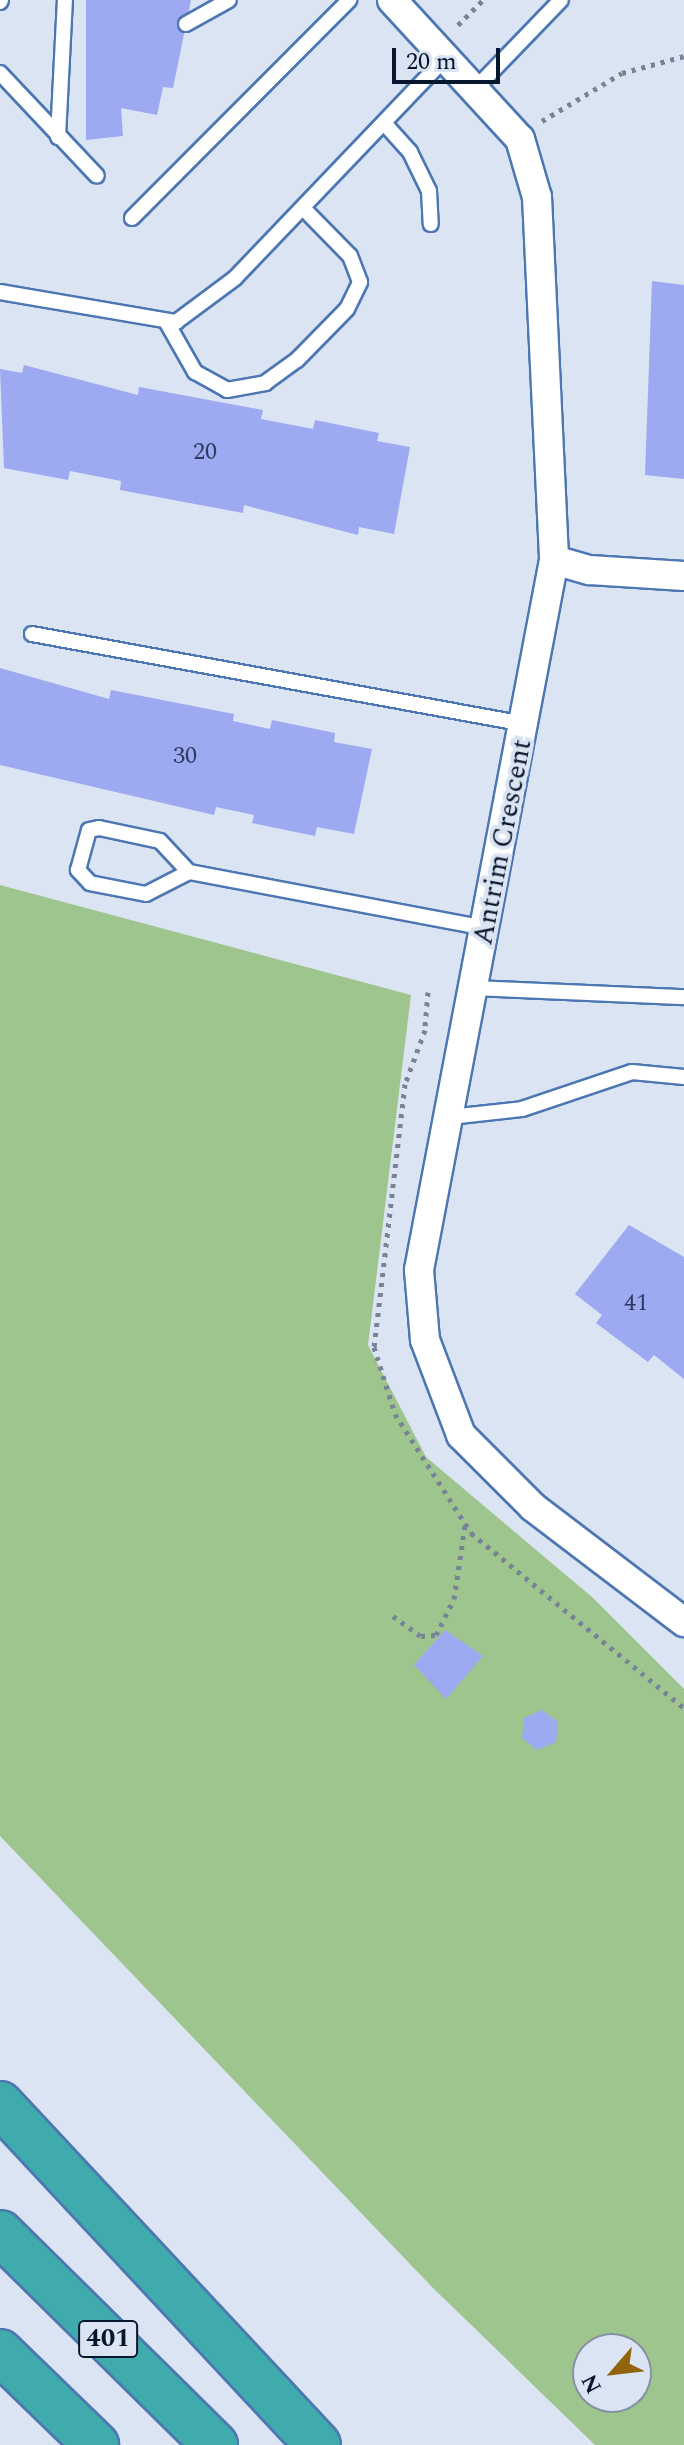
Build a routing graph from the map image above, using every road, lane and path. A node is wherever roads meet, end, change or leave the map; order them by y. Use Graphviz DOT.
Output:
graph roads {
  1 [pos="65,0"];
  2 [pos="229,0"];
  3 [pos="349,0"];
  4 [pos="392,0"];
  5 [pos="561,0"];
  6 [pos="186,24"];
  7 [pos="448,56"];
  8 [pos="684,56"];
  9 [pos="0,73"];
  10 [pos="476,88"];
  11 [pos="384,123"];
  12 [pos="58,137"];
  13 [pos="520,139"];
  14 [pos="97,176"];
  15 [pos="303,208"];
  16 [pos="132,218"];
  17 [pos="431,224"];
  18 [pos="0,292"];
  19 [pos="166,321"];
  20 [pos="554,560"];
  21 [pos="684,576"];
  22 [pos="32,634"];
  23 [pos="526,724"];
  24 [pos="189,872"];
  25 [pos="486,928"];
  26 [pos="475,988"];
  27 [pos="684,997"];
  28 [pos="684,1077"];
  29 [pos="450,1117"];
  30 [pos="465,1524"];
  31 [pos="393,1616"];
  32 [pos="684,1622"];
  33 [pos="0,2104"];
  34 [pos="0,2233"];
  35 [pos="0,2352"];
  36 [pos="96,2445"];
  37 [pos="215,2445"];
  38 [pos="318,2445"];
  1 -- 12 [label="lane"];
  2 -- 6 [label="lane"];
  3 -- 16 [label="lane"];
  4 -- 7 [label="street, Antrim Crescent"];
  5 -- 10 [label="lane"];
  7 -- 10 [label="street, Antrim Crescent"];
  7 -- 11 [label="lane"];
  8 -- 13 [label="path"];
  9 -- 12 [label="lane"];
  10 -- 13 [label="street, Antrim Crescent"];
  11 -- 15 [label="lane"];
  11 -- 17 [label="lane"];
  12 -- 14 [label="lane"];
  13 -- 20 [label="street, Antrim Crescent"];
  15 -- 19 [label="lane"];
  15 -- 19 [label="lane"];
  18 -- 19 [label="lane"];
  20 -- 21 [label="street"];
  20 -- 23 [label="street, Antrim Crescent"];
  22 -- 23 [label="lane"];
  23 -- 25 [label="street, Antrim Crescent"];
  24 -- 24 [label="lane"];
  24 -- 25 [label="lane"];
  25 -- 26 [label="street, Antrim Crescent"];
  26 -- 27 [label="lane"];
  26 -- 29 [label="street, Antrim Crescent"];
  28 -- 29 [label="lane"];
  29 -- 32 [label="street, Antrim Crescent"];
  30 -- 31 [label="path"];
  33 -- 38 [label="highway"];
  34 -- 37 [label="highway, 401"];
  35 -- 36 [label="highway"];
}
